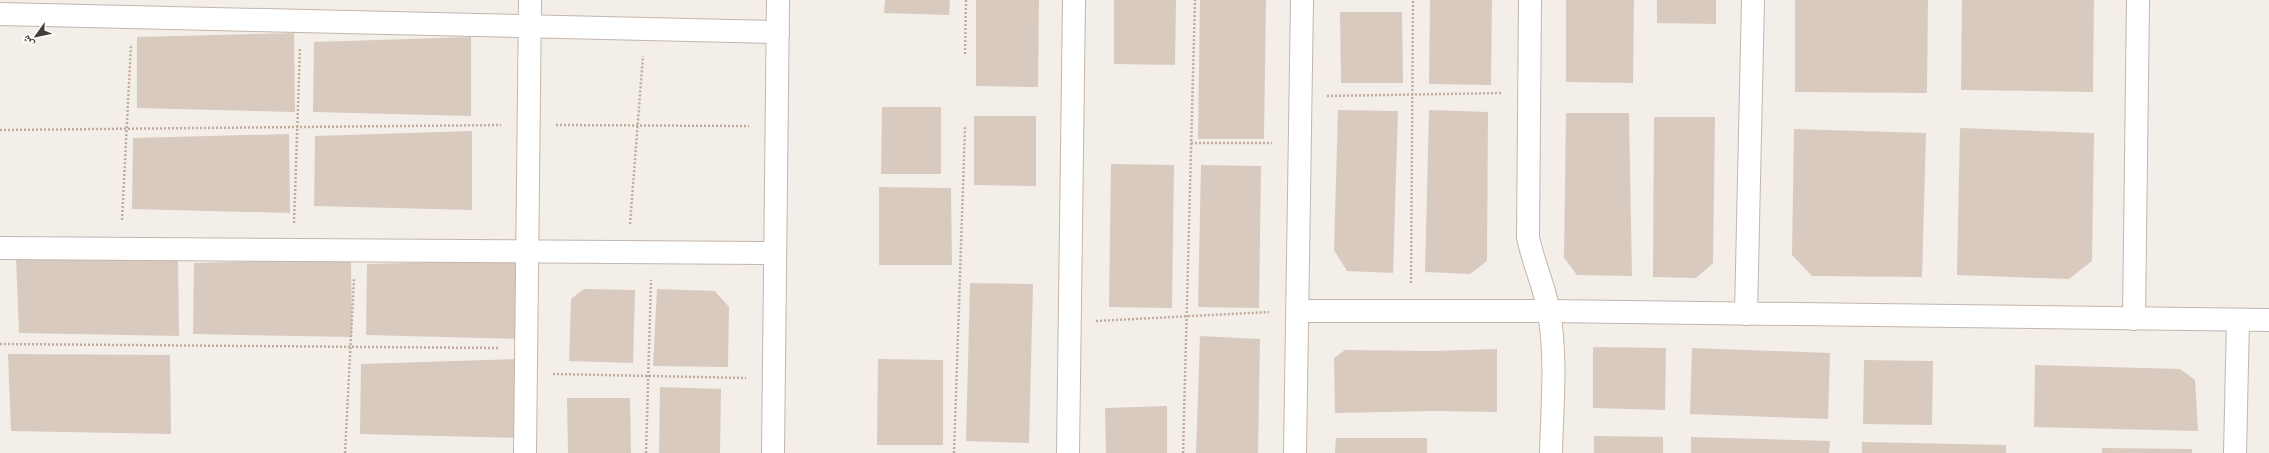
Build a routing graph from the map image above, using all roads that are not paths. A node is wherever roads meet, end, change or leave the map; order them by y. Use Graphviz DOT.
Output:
graph roads {
  1 [pos="530,0"];
  2 [pos="778,0"];
  3 [pos="1074,0"];
  4 [pos="1302,0"];
  5 [pos="1530,0"];
  6 [pos="1753,0"];
  7 [pos="2138,0"];
  8 [pos="0,14"];
  9 [pos="530,26"];
  10 [pos="778,32"];
  11 [pos="0,248"];
  12 [pos="528,251"];
  13 [pos="775,253"];
  14 [pos="1298,311"];
  15 [pos="1549,312"];
  16 [pos="1746,314"];
  17 [pos="2134,318"];
  18 [pos="2238,320"];
  19 [pos="2269,320"];
  20 [pos="525,453"];
  21 [pos="773,453"];
  22 [pos="1068,453"];
  23 [pos="1295,453"];
  24 [pos="1551,453"];
  25 [pos="2235,453"];
  1 -- 9 [label="street"];
  2 -- 10 [label="street"];
  3 -- 22 [label="street"];
  4 -- 14 [label="street"];
  5 -- 15 [label="street"];
  6 -- 16 [label="street"];
  7 -- 17 [label="street"];
  8 -- 9 [label="street"];
  9 -- 10 [label="street"];
  9 -- 12 [label="street"];
  10 -- 13 [label="street"];
  11 -- 12 [label="street"];
  12 -- 13 [label="street"];
  12 -- 20 [label="street"];
  13 -- 21 [label="street"];
  14 -- 15 [label="street"];
  14 -- 23 [label="street"];
  15 -- 16 [label="street"];
  15 -- 24 [label="street"];
  16 -- 17 [label="street"];
  17 -- 18 [label="street"];
  18 -- 19 [label="street"];
  18 -- 25 [label="street"];
}
